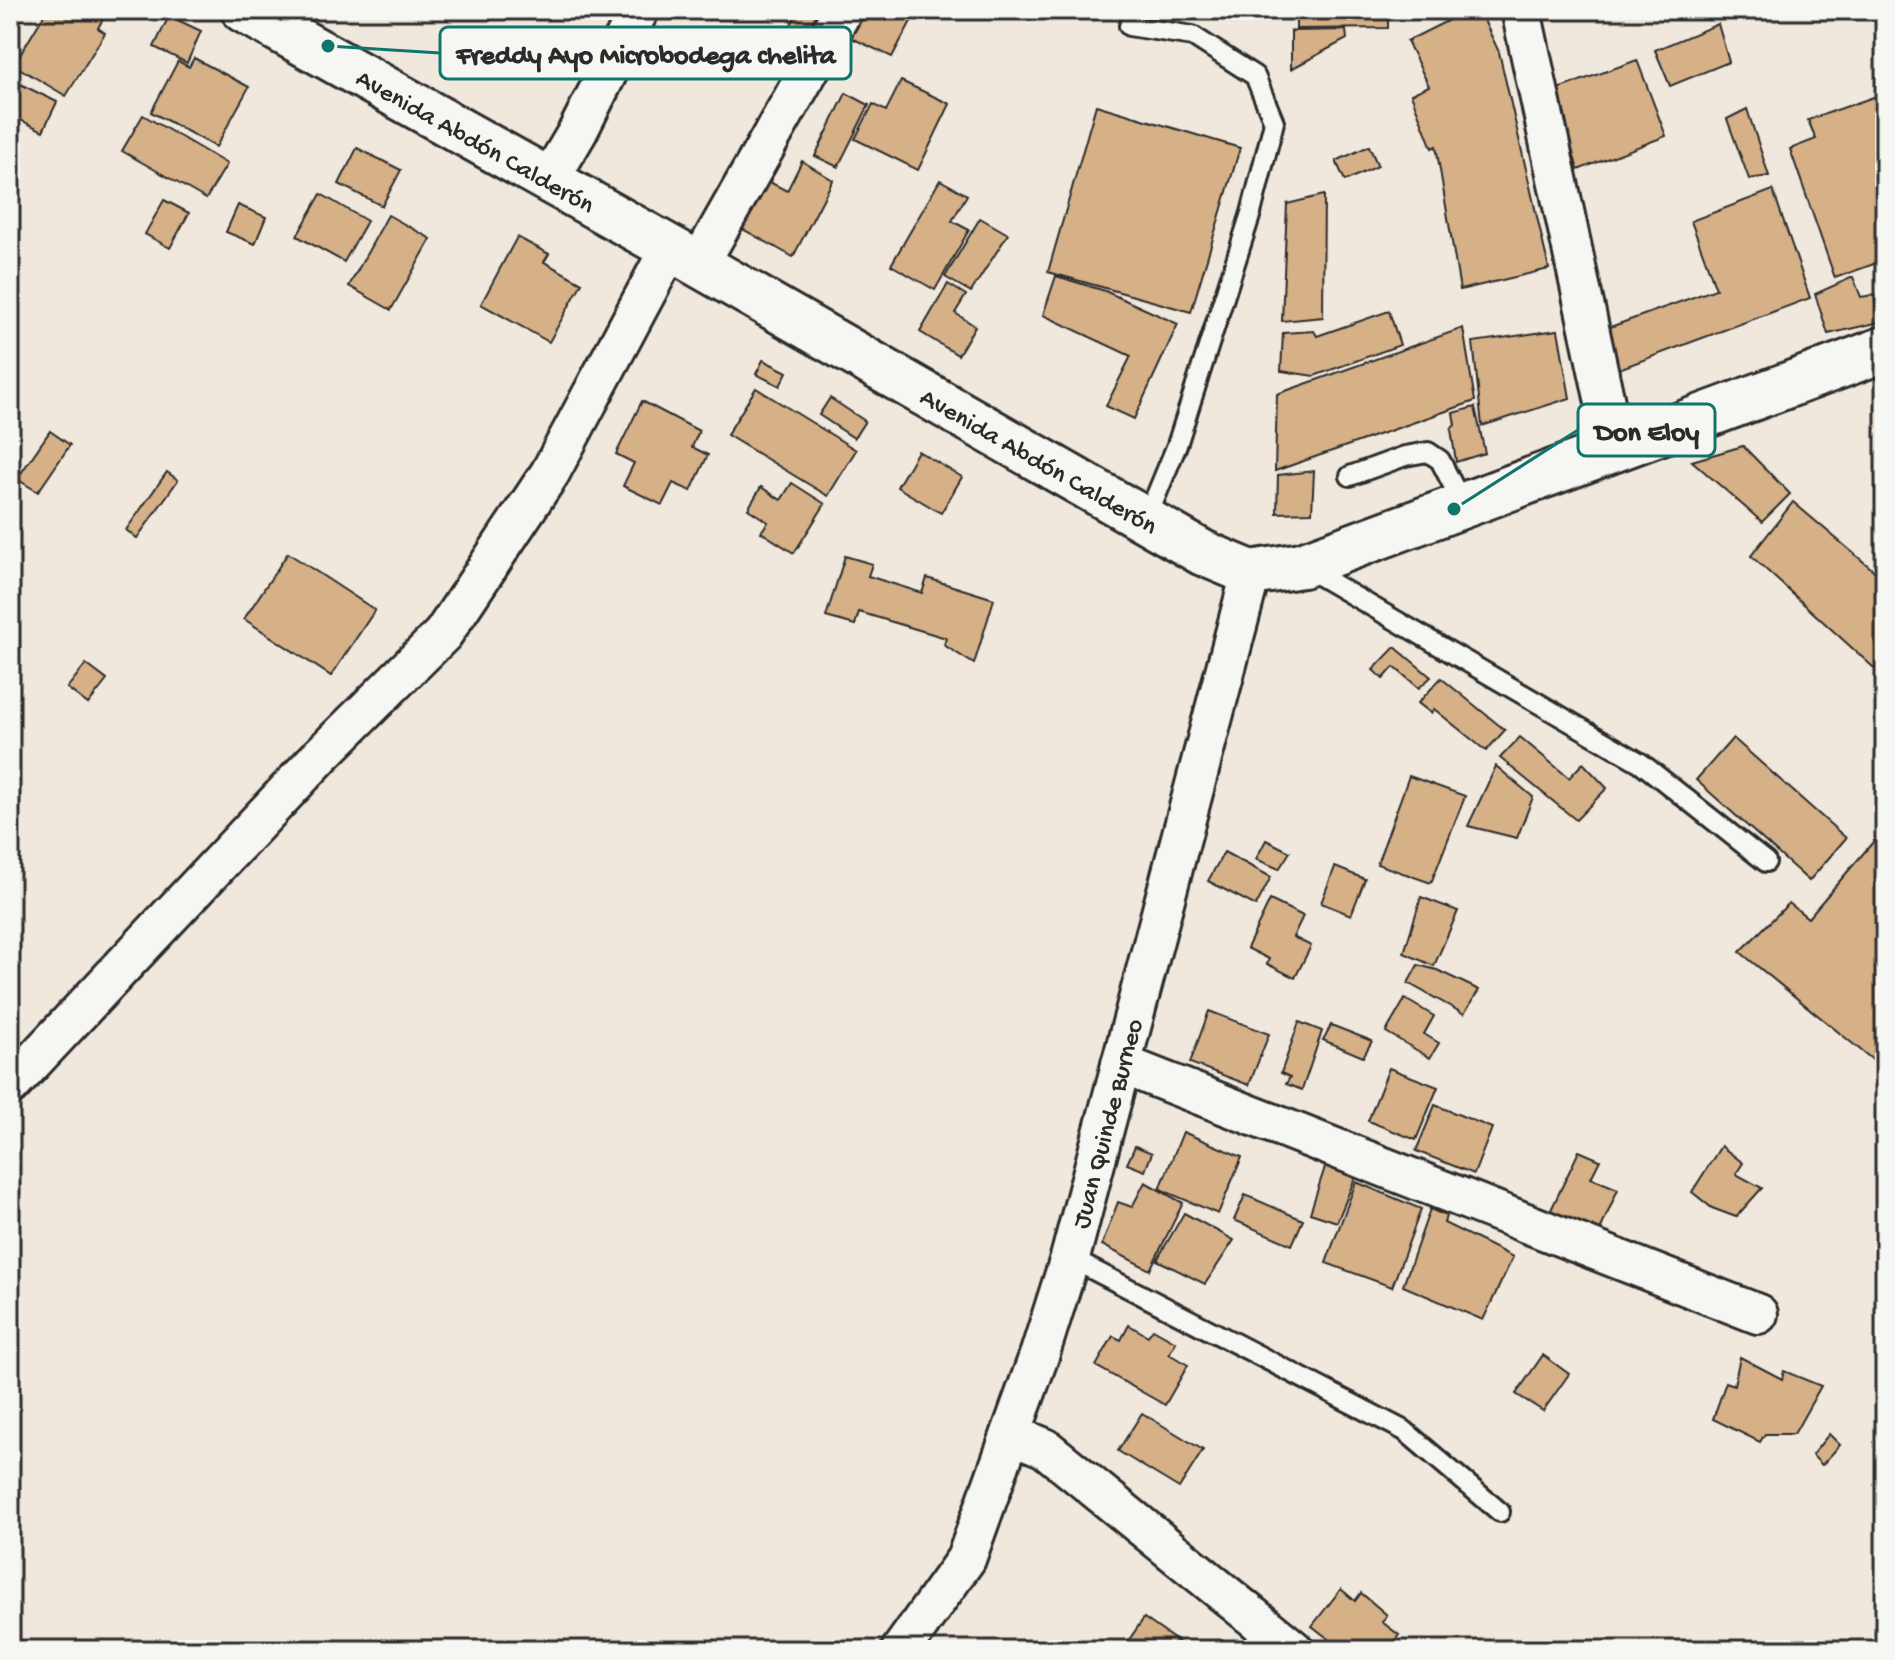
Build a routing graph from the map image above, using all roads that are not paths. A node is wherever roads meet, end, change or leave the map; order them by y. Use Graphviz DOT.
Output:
graph roads {
  1 [pos="244,10"];
  2 [pos="639,10"];
  3 [pos="843,10"];
  4 [pos="1521,10"];
  5 [pos="1129,26"];
  6 [pos="549,180"];
  7 [pos="685,256"];
  8 [pos="1885,349"];
  9 [pos="1615,449"];
  10 [pos="1350,476"];
  11 [pos="1463,505"];
  12 [pos="1146,520"];
  13 [pos="1302,565"];
  14 [pos="1251,573"];
  15 [pos="1766,862"];
  16 [pos="1121,1064"];
  17 [pos="10,1086"];
  18 [pos="1070,1258"];
  19 [pos="1758,1314"];
  20 [pos="1011,1434"];
  21 [pos="1500,1512"];
  22 [pos="901,1650"];
  23 [pos="1294,1650"];
  1 -- 6 [label="street, Avenida Abdón Calderón"];
  2 -- 6 [label="street"];
  3 -- 7 [label="street"];
  4 -- 9 [label="street"];
  5 -- 12 [label="lane"];
  6 -- 7 [label="street, Avenida Abdón Calderón"];
  7 -- 12 [label="street, Avenida Abdón Calderón"];
  7 -- 17 [label="street"];
  8 -- 9 [label="street"];
  9 -- 11 [label="street"];
  10 -- 11 [label="lane"];
  11 -- 13 [label="street"];
  12 -- 14 [label="street, Avenida Abdón Calderón"];
  13 -- 14 [label="street"];
  13 -- 15 [label="lane"];
  14 -- 16 [label="street, Juan Quinde Burneo"];
  16 -- 18 [label="street, Juan Quinde Burneo"];
  16 -- 19 [label="street"];
  18 -- 20 [label="street, Juan Quinde Burneo"];
  18 -- 21 [label="lane"];
  20 -- 22 [label="street, Juan Quinde Burneo"];
  20 -- 23 [label="street"];
}
